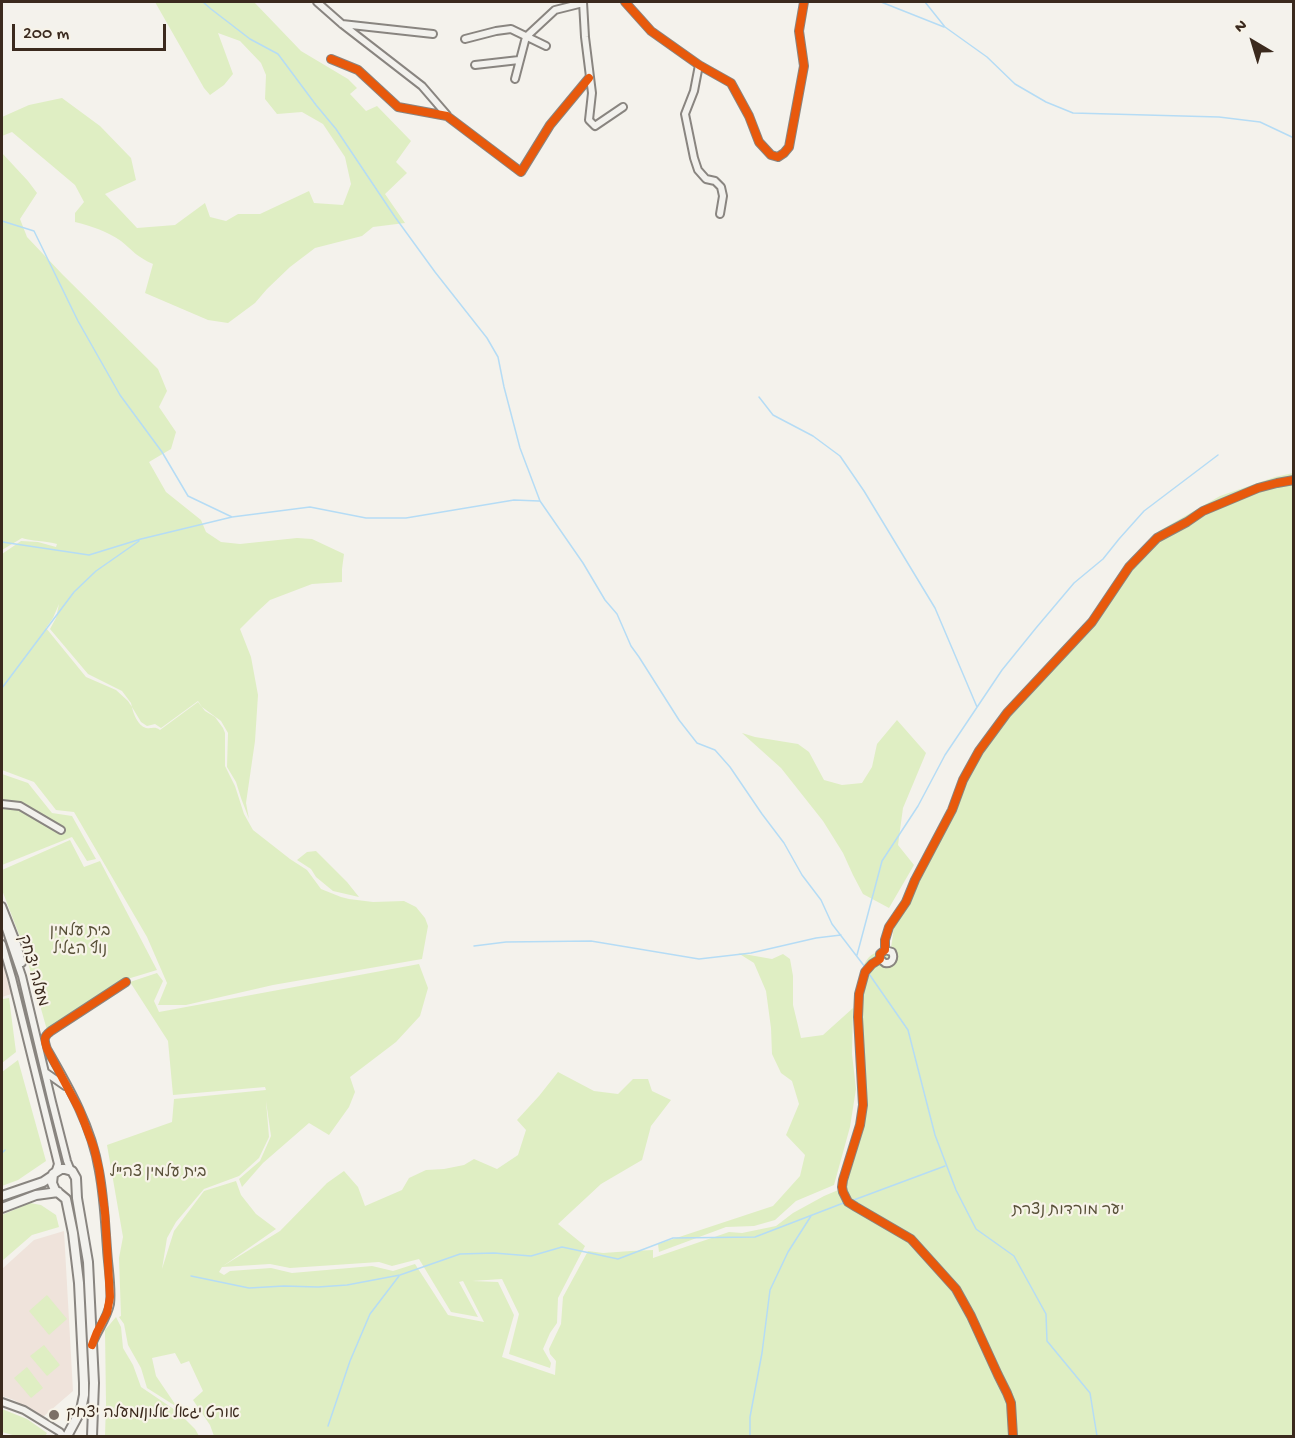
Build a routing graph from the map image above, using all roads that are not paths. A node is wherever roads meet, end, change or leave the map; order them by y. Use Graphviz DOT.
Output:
graph roads {
  1 [pos="331,2"];
  2 [pos="583,2"];
  3 [pos="625,2"];
  4 [pos="804,2"];
  5 [pos="319,3"];
  6 [pos="342,24"];
  7 [pos="433,34"];
  8 [pos="526,37"];
  9 [pos="465,39"];
  10 [pos="546,46"];
  11 [pos="331,59"];
  12 [pos="519,60"];
  13 [pos="475,65"];
  14 [pos="699,65"];
  15 [pos="589,78"];
  16 [pos="515,79"];
  17 [pos="623,107"];
  18 [pos="447,116"];
  19 [pos="720,214"];
  20 [pos="1293,480"];
  21 [pos="2,804"];
  22 [pos="61,830"];
  23 [pos="2,906"];
  24 [pos="2,917"];
  25 [pos="2,944"];
  26 [pos="885,950"];
  27 [pos="880,959"];
  28 [pos="126,982"];
  29 [pos="24,985"];
  30 [pos="45,1072"];
  31 [pos="70,1090"];
  32 [pos="72,1172"];
  33 [pos="54,1174"];
  34 [pos="76,1182"];
  35 [pos="59,1192"];
  36 [pos="2,1196"];
  37 [pos="2,1208"];
  38 [pos="92,1345"];
  39 [pos="2,1402"];
  40 [pos="73,1426"];
  41 [pos="52,1427"];
  42 [pos="65,1437"];
  43 [pos="92,1437"];
  44 [pos="1013,1437"];
  1 -- 5 [label="street"];
  2 -- 8 [label="street"];
  2 -- 15 [label="street"];
  3 -- 14 [label="street"];
  4 -- 14 [label="street"];
  5 -- 6 [label="street"];
  6 -- 7 [label="street"];
  6 -- 18 [label="street"];
  8 -- 9 [label="street"];
  8 -- 10 [label="street"];
  8 -- 12 [label="street"];
  11 -- 18 [label="street"];
  12 -- 13 [label="street"];
  12 -- 16 [label="street"];
  14 -- 19 [label="street"];
  15 -- 17 [label="street"];
  15 -- 18 [label="street"];
  20 -- 26 [label="street"];
  21 -- 22 [label="street"];
  23 -- 29 [label="street"];
  24 -- 29 [label="street, מעלה יצחק"];
  25 -- 33 [label="street, מעלה יצחק"];
  26 -- 27 [label="street"];
  26 -- 27 [label="street"];
  27 -- 44 [label="street"];
  28 -- 31 [label="street"];
  29 -- 30 [label="street, מעלה יצחק"];
  30 -- 31 [label="street"];
  30 -- 32 [label="street, מעלה יצחק"];
  31 -- 38 [label="street"];
  32 -- 33 [label="main road"];
  32 -- 34 [label="main road"];
  33 -- 35 [label="main road"];
  33 -- 36 [label="main road"];
  34 -- 35 [label="main road"];
  34 -- 38 [label="main road"];
  35 -- 37 [label="main road"];
  35 -- 40 [label="main road"];
  38 -- 43 [label="main road"];
  39 -- 41 [label="street"];
  40 -- 41 [label="street"];
  40 -- 42 [label="main road"];
  40 -- 43 [label="main road"];
  41 -- 42 [label="street"];
}
